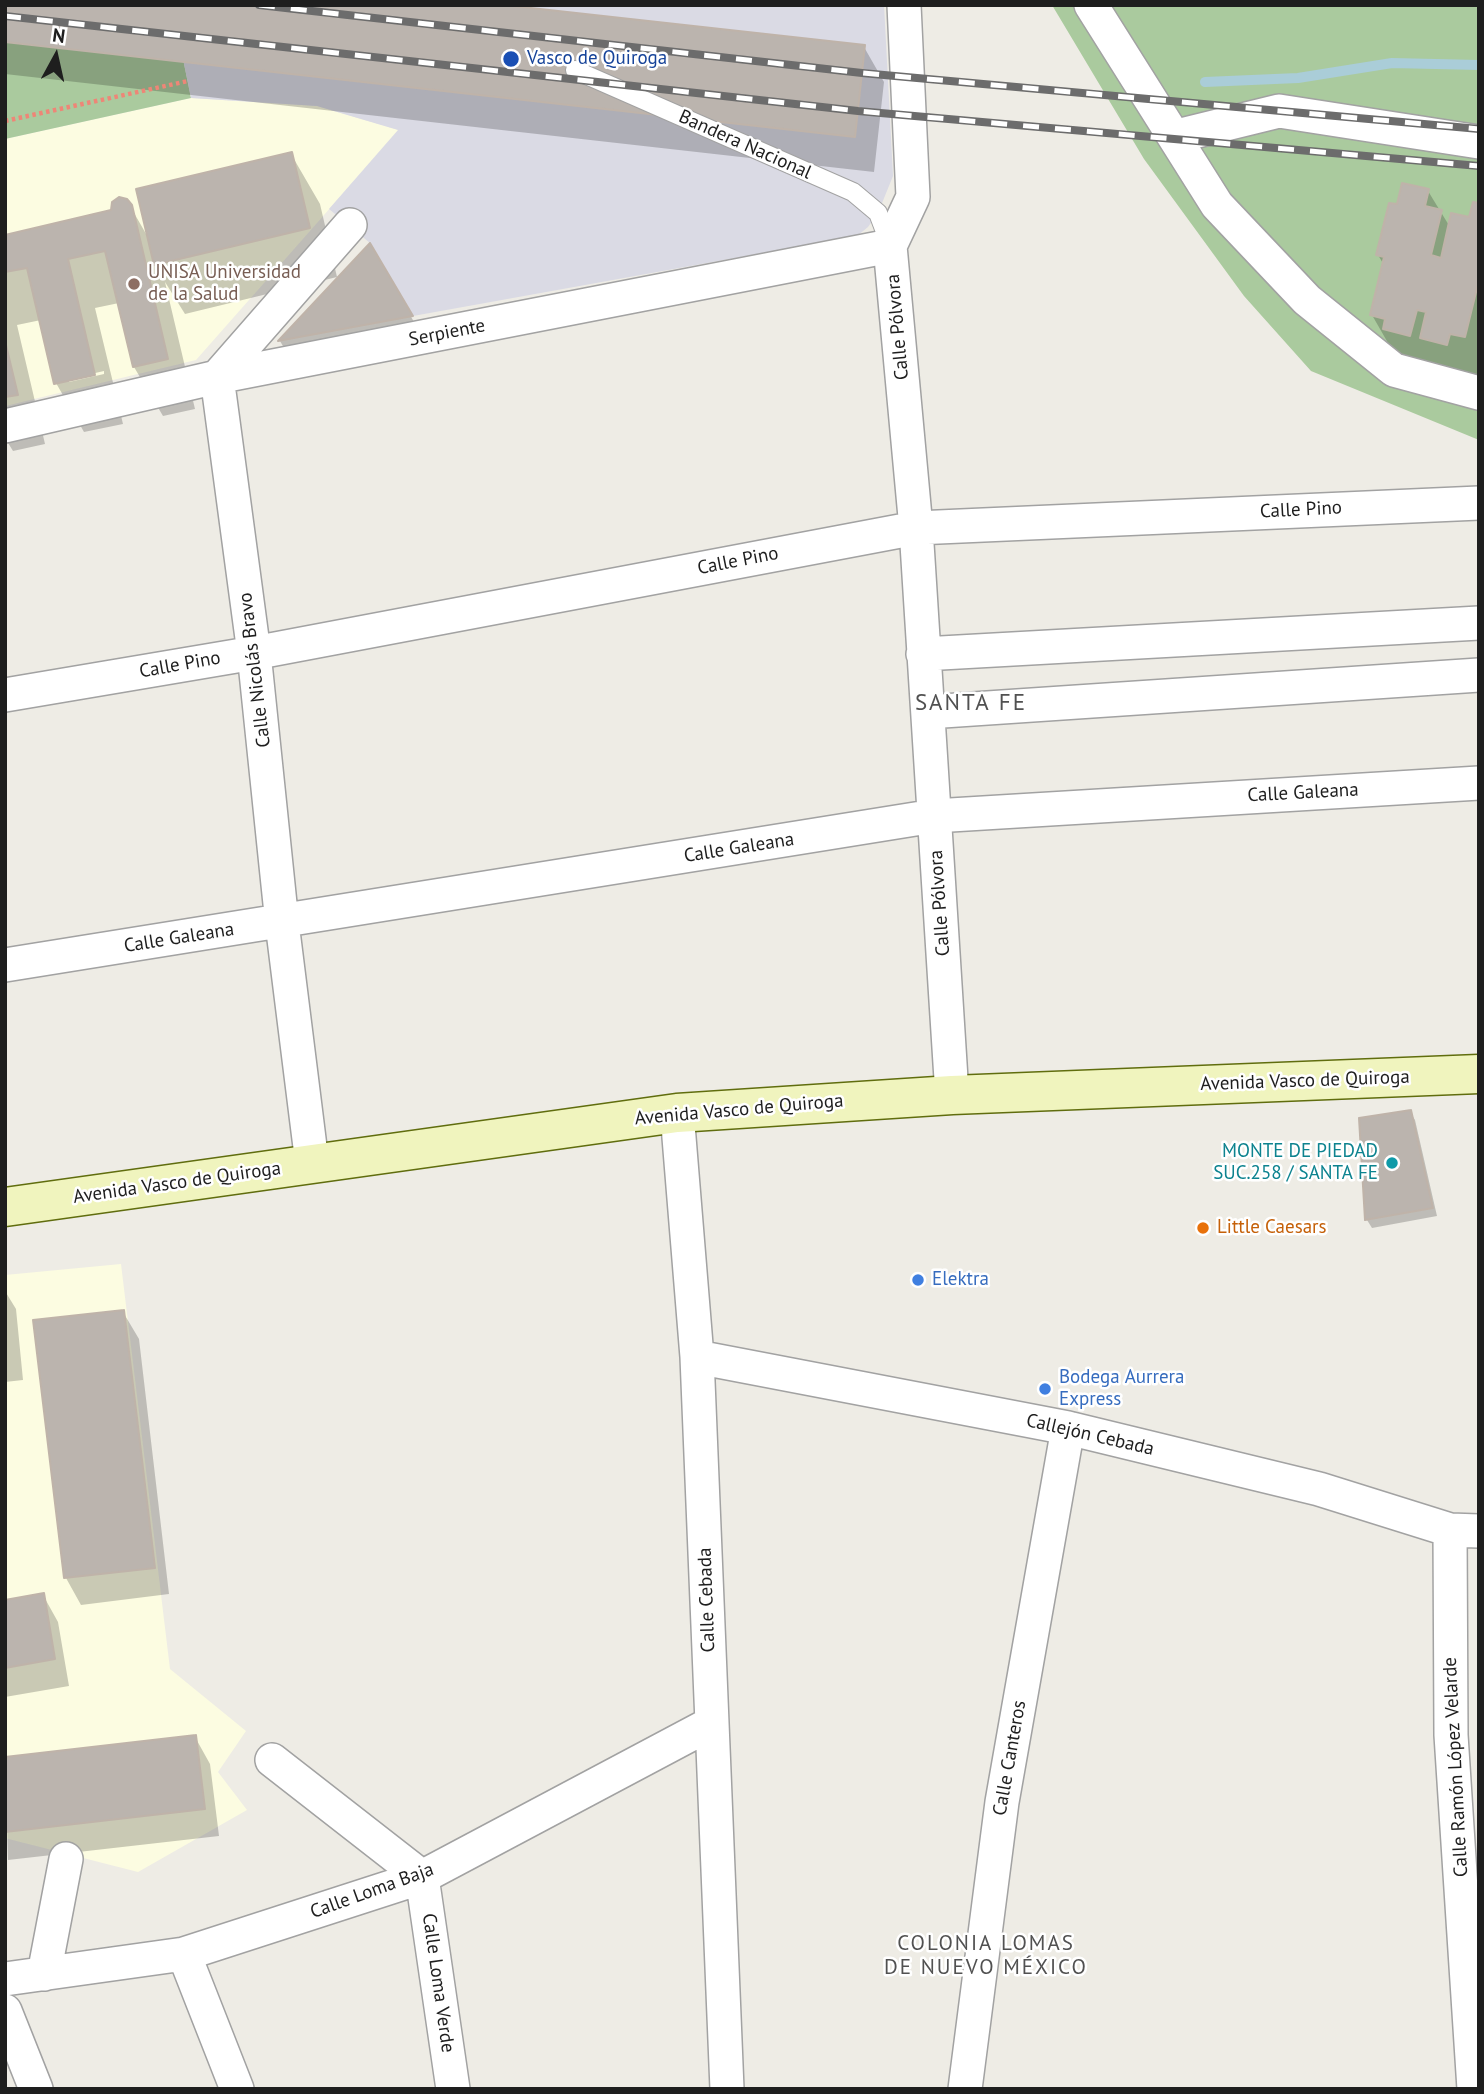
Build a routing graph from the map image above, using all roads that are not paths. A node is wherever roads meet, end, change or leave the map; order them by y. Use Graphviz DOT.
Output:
graph roads {
  1 [pos="904,5"];
  2 [pos="1092,5"];
  3 [pos="575,70"];
  4 [pos="1177,136"];
  5 [pos="1479,142"];
  6 [pos="350,225"];
  7 [pos="890,246"];
  8 [pos="217,377"];
  9 [pos="1479,393"];
  10 [pos="5,426"];
  11 [pos="1479,502"];
  12 [pos="916,528"];
  13 [pos="1479,623"];
  14 [pos="1331,631"];
  15 [pos="254,653"];
  16 [pos="923,654"];
  17 [pos="1479,675"];
  18 [pos="1336,684"];
  19 [pos="5,695"];
  20 [pos="928,712"];
  21 [pos="1479,783"];
  22 [pos="934,816"];
  23 [pos="282,923"];
  24 [pos="5,965"];
  25 [pos="1479,1074"];
  26 [pos="952,1095"];
  27 [pos="677,1113"];
  28 [pos="312,1163"];
  29 [pos="5,1207"];
  30 [pos="697,1357"];
  31 [pos="1068,1428"];
  32 [pos="1464,1530"];
  33 [pos="712,1723"];
  34 [pos="271,1760"];
  35 [pos="66,1859"];
  36 [pos="422,1877"];
  37 [pos="184,1954"];
  38 [pos="44,1974"];
  39 [pos="5,1979"];
  40 [pos="5,2011"];
  41 [pos="36,2089"];
  42 [pos="237,2089"];
  43 [pos="453,2089"];
  44 [pos="727,2089"];
  45 [pos="965,2089"];
  46 [pos="1474,2089"];
  1 -- 7 [label="street, Calle Pólvora"];
  2 -- 4 [label="street"];
  3 -- 7 [label="lane, Bandera Nacional"];
  4 -- 5 [label="street"];
  4 -- 9 [label="street"];
  6 -- 8 [label="street"];
  7 -- 8 [label="street, Serpiente"];
  7 -- 12 [label="street, Calle Pólvora"];
  8 -- 10 [label="street, Serpiente"];
  8 -- 15 [label="street, Calle Nicolás Bravo"];
  11 -- 12 [label="street, Calle Pino"];
  12 -- 15 [label="street, Calle Pino"];
  12 -- 16 [label="street, Calle Pólvora"];
  13 -- 14 [label="street"];
  14 -- 16 [label="street"];
  14 -- 18 [label="street"];
  15 -- 19 [label="street, Calle Pino"];
  15 -- 23 [label="street, Calle Nicolás Bravo"];
  16 -- 20 [label="street, Calle Pólvora"];
  17 -- 18 [label="street"];
  18 -- 20 [label="street"];
  20 -- 22 [label="street, Calle Pólvora"];
  21 -- 22 [label="street, Calle Galeana"];
  22 -- 23 [label="street, Calle Galeana"];
  22 -- 26 [label="street, Calle Pólvora"];
  23 -- 24 [label="street, Calle Galeana"];
  23 -- 28 [label="street, Calle Nicolás Bravo"];
  25 -- 26 [label="main road, Avenida Vasco de Quiroga"];
  26 -- 27 [label="main road, Avenida Vasco de Quiroga"];
  27 -- 28 [label="main road, Avenida Vasco de Quiroga"];
  27 -- 30 [label="street, Calle Cebada"];
  28 -- 29 [label="main road, Avenida Vasco de Quiroga"];
  30 -- 31 [label="street, Callejón Cebada"];
  30 -- 33 [label="street, Calle Cebada"];
  31 -- 32 [label="street, Callejón Cebada"];
  31 -- 45 [label="street, Calle Canteros"];
  32 -- 46 [label="street, Calle Ramón López Velarde"];
  33 -- 36 [label="street, Calle Loma Baja"];
  33 -- 44 [label="street, Calle Cebada"];
  34 -- 36 [label="street"];
  35 -- 38 [label="street"];
  36 -- 37 [label="street, Calle Loma Baja"];
  36 -- 43 [label="street, Calle Loma Verde"];
  37 -- 38 [label="street, Calle Loma Baja"];
  37 -- 42 [label="street"];
  38 -- 39 [label="street, Calle Loma Baja"];
  40 -- 41 [label="street"];
}
